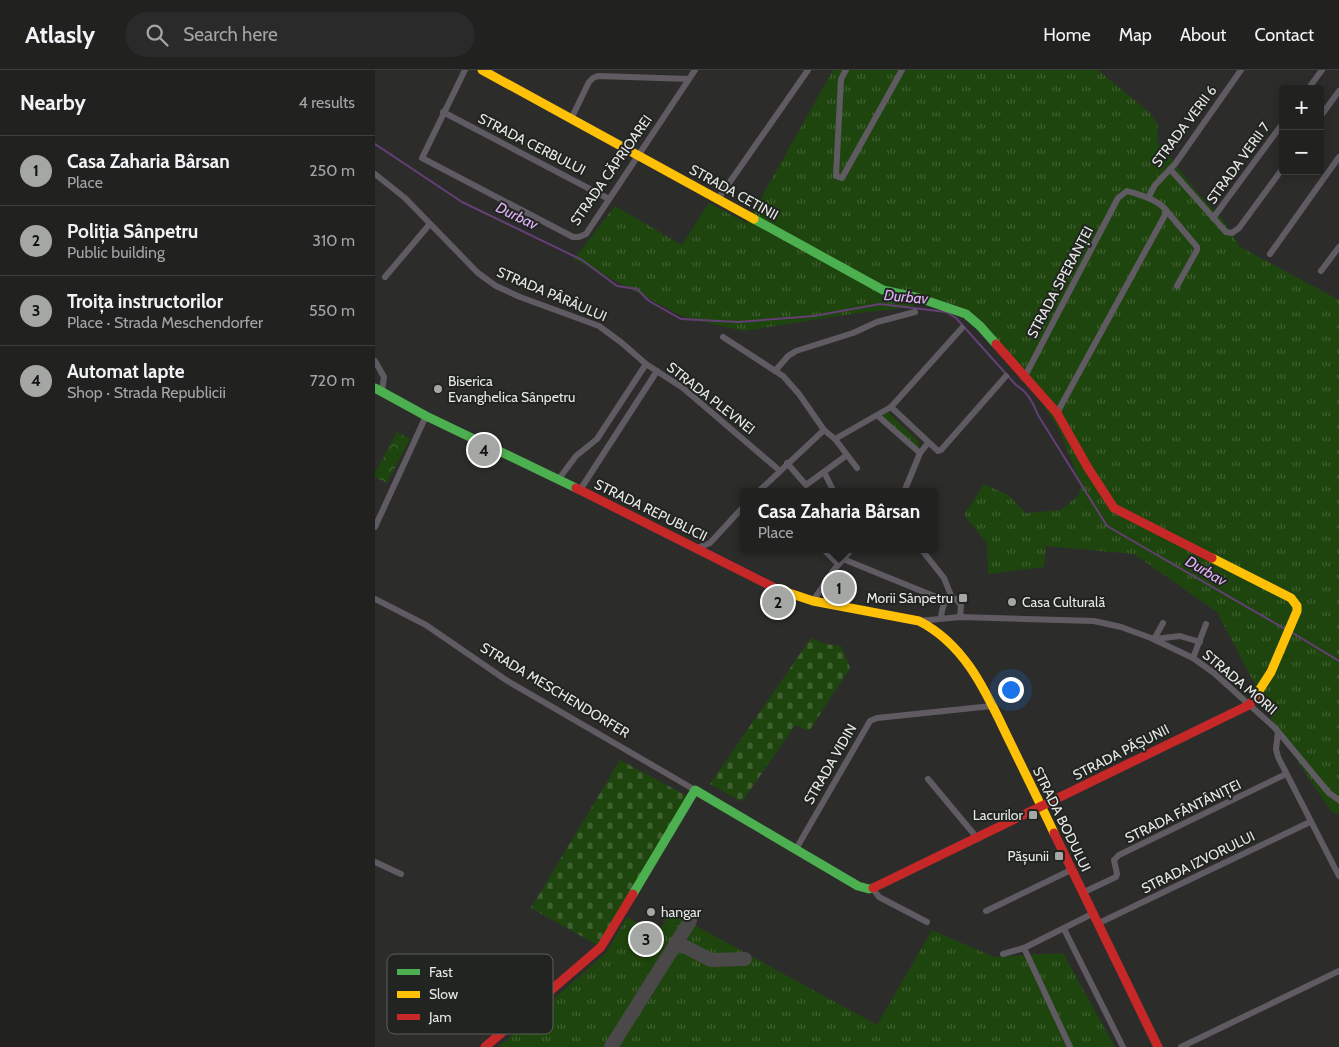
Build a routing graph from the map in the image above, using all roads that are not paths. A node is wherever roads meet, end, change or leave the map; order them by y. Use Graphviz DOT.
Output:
graph roads {
  1 [pos="465,70"];
  2 [pos="483,70"];
  3 [pos="695,70"];
  4 [pos="808,70"];
  5 [pos="846,70"];
  6 [pos="901,70"];
  7 [pos="1241,70"];
  8 [pos="1322,70"];
  9 [pos="689,79"];
  10 [pos="1311,85"];
  11 [pos="1339,91"];
  12 [pos="1324,111"];
  13 [pos="443,112"];
  14 [pos="571,119"];
  15 [pos="1279,128"];
  16 [pos="639,154"];
  17 [pos="1339,157"];
  18 [pos="1170,170"];
  19 [pos="1279,173"];
  20 [pos="375,174"];
  21 [pos="609,198"];
  22 [pos="1148,198"];
  23 [pos="719,199"];
  24 [pos="1165,209"];
  25 [pos="1213,218"];
  26 [pos="429,224"];
  27 [pos="1339,247"];
  28 [pos="1270,254"];
  29 [pos="1321,271"];
  30 [pos="385,277"];
  31 [pos="1177,286"];
  32 [pos="915,312"];
  33 [pos="962,328"];
  34 [pos="723,337"];
  35 [pos="377,363"];
  36 [pos="646,364"];
  37 [pos="657,371"];
  38 [pos="775,371"];
  39 [pos="1006,376"];
  40 [pos="1024,378"];
  41 [pos="378,390"];
  42 [pos="891,407"];
  43 [pos="1057,413"];
  44 [pos="426,416"];
  45 [pos="878,416"];
  46 [pos="824,430"];
  47 [pos="835,439"];
  48 [pos="928,443"];
  49 [pos="920,453"];
  50 [pos="847,455"];
  51 [pos="787,463"];
  52 [pos="857,468"];
  53 [pos="779,470"];
  54 [pos="824,472"];
  55 [pos="558,480"];
  56 [pos="764,488"];
  57 [pos="832,488"];
  58 [pos="906,488"];
  59 [pos="580,490"];
  60 [pos="740,510"];
  61 [pos="375,527"];
  62 [pos="710,543"];
  63 [pos="697,548"];
  64 [pos="828,553"];
  65 [pos="848,553"];
  66 [pos="924,553"];
  67 [pos="710,555"];
  68 [pos="840,562"];
  69 [pos="375,599"];
  70 [pos="949,600"];
  71 [pos="813,601"];
  72 [pos="960,617"];
  73 [pos="919,621"];
  74 [pos="935,621"];
  75 [pos="1163,623"];
  76 [pos="1206,624"];
  77 [pos="1155,639"];
  78 [pos="1200,642"];
  79 [pos="1193,658"];
  80 [pos="1249,705"];
  81 [pos="992,706"];
  82 [pos="1278,732"];
  83 [pos="1286,774"];
  84 [pos="928,779"];
  85 [pos="695,790"];
  86 [pos="1339,800"];
  87 [pos="1041,808"];
  88 [pos="1310,822"];
  89 [pos="978,839"];
  90 [pos="796,849"];
  91 [pos="375,862"];
  92 [pos="1071,870"];
  93 [pos="401,874"];
  94 [pos="1339,876"];
  95 [pos="873,889"];
  96 [pos="1082,893"];
  97 [pos="986,911"];
  98 [pos="1092,914"];
  99 [pos="927,922"];
  100 [pos="1097,924"];
  101 [pos="1063,928"];
  102 [pos="1024,948"];
  103 [pos="1003,954"];
  104 [pos="1339,971"];
  105 [pos="553,988"];
  106 [pos="500,1034"];
  107 [pos="485,1047"];
  108 [pos="1070,1047"];
  109 [pos="1123,1047"];
  110 [pos="1158,1047"];
  111 [pos="1181,1047"];
  1 -- 13 [label="street"];
  2 -- 14 [label="main road, STRADA CETINII"];
  3 -- 9 [label="street, STRADA CĂPRIOAREI"];
  4 -- 23 [label="street"];
  5 -- 6 [label="street"];
  7 -- 18 [label="street, STRADA VERII 6"];
  8 -- 10 [label="street"];
  9 -- 14 [label="street"];
  9 -- 16 [label="street, STRADA CĂPRIOAREI"];
  11 -- 12 [label="street"];
  13 -- 21 [label="street, STRADA CERBULUI"];
  13 -- 21 [label="street, STRADA CĂPRIOAREI"];
  14 -- 16 [label="main road, STRADA CETINII"];
  15 -- 25 [label="street, STRADA VERII 7"];
  16 -- 21 [label="street, STRADA CĂPRIOAREI"];
  16 -- 23 [label="main road, STRADA CETINII"];
  17 -- 28 [label="street"];
  18 -- 22 [label="street, STRADA VERII 6"];
  18 -- 25 [label="street"];
  19 -- 25 [label="street"];
  20 -- 26 [label="street, STRADA PÂRÂULUI"];
  22 -- 24 [label="street"];
  22 -- 40 [label="street, STRADA SPERANȚEI"];
  23 -- 40 [label="main road, STRADA CETINII"];
  24 -- 31 [label="street"];
  24 -- 43 [label="street"];
  26 -- 30 [label="street"];
  26 -- 36 [label="street, STRADA PÂRÂULUI"];
  27 -- 29 [label="street"];
  32 -- 38 [label="street"];
  33 -- 42 [label="street"];
  34 -- 38 [label="street"];
  35 -- 41 [label="street, STRADA REPUBLICII"];
  36 -- 37 [label="street, STRADA PLEVNEI"];
  36 -- 55 [label="street, STRADA PLEVNEI"];
  37 -- 53 [label="street, STRADA PLEVNEI"];
  37 -- 59 [label="street"];
  38 -- 46 [label="street"];
  39 -- 48 [label="street"];
  40 -- 43 [label="main road, STRADA CETINII"];
  41 -- 44 [label="main road, STRADA REPUBLICII"];
  42 -- 45 [label="street"];
  42 -- 48 [label="street"];
  43 -- 80 [label="main road, STRADA CETINII"];
  44 -- 55 [label="main road, STRADA REPUBLICII"];
  44 -- 61 [label="street"];
  45 -- 47 [label="street"];
  45 -- 49 [label="street"];
  46 -- 47 [label="street"];
  46 -- 51 [label="street"];
  47 -- 50 [label="street"];
  48 -- 49 [label="street"];
  49 -- 58 [label="street"];
  50 -- 52 [label="street"];
  50 -- 54 [label="street"];
  51 -- 53 [label="street"];
  51 -- 54 [label="street"];
  53 -- 56 [label="street"];
  54 -- 57 [label="street"];
  55 -- 59 [label="main road, STRADA REPUBLICII"];
  59 -- 63 [label="main road, STRADA REPUBLICII"];
  60 -- 62 [label="street"];
  62 -- 63 [label="street"];
  62 -- 67 [label="street"];
  63 -- 67 [label="main road, STRADA REPUBLICII"];
  64 -- 68 [label="street"];
  65 -- 68 [label="street"];
  66 -- 70 [label="street"];
  67 -- 71 [label="main road, STRADA REPUBLICII"];
  68 -- 70 [label="street"];
  68 -- 71 [label="street"];
  69 -- 85 [label="street, STRADA MESCHENDORFER"];
  70 -- 72 [label="street"];
  70 -- 74 [label="street"];
  71 -- 73 [label="main road, STRADA REPUBLICII"];
  72 -- 74 [label="street, STRADA MORII"];
  72 -- 77 [label="street, STRADA MORII"];
  73 -- 74 [label="main road, STRADA BODULUI"];
  74 -- 81 [label="main road, STRADA BODULUI"];
  75 -- 77 [label="street"];
  76 -- 78 [label="street"];
  77 -- 78 [label="street"];
  77 -- 79 [label="street, STRADA MORII"];
  78 -- 79 [label="street"];
  79 -- 80 [label="street, STRADA MORII"];
  80 -- 82 [label="street, STRADA MORII"];
  80 -- 87 [label="main road, STRADA PĂȘUNII"];
  81 -- 87 [label="main road, STRADA BODULUI"];
  81 -- 90 [label="street, STRADA VIDIN"];
  82 -- 83 [label="street"];
  82 -- 86 [label="street, STRADA MORII"];
  83 -- 88 [label="street"];
  83 -- 96 [label="street, STRADA FÂNTÂNIȚEI"];
  84 -- 89 [label="street"];
  85 -- 90 [label="main road, STRADA MESCHENDORFER"];
  85 -- 105 [label="main road"];
  87 -- 89 [label="main road, STRADA PĂȘUNII"];
  87 -- 92 [label="main road, STRADA BODULUI"];
  88 -- 94 [label="street"];
  88 -- 100 [label="street, STRADA IZVORULUI"];
  89 -- 95 [label="main road, STRADA PĂȘUNII"];
  90 -- 95 [label="main road, STRADA MESCHENDORFER"];
  91 -- 93 [label="street"];
  92 -- 96 [label="main road, STRADA BODULUI"];
  92 -- 97 [label="street"];
  95 -- 99 [label="street, STRADA MESCHENDORFER"];
  96 -- 98 [label="main road, STRADA BODULUI"];
  98 -- 100 [label="main road, STRADA BODULUI"];
  98 -- 101 [label="street"];
  100 -- 110 [label="main road, STRADA BODULUI"];
  101 -- 102 [label="street"];
  101 -- 109 [label="street"];
  102 -- 103 [label="street"];
  102 -- 108 [label="street"];
  104 -- 111 [label="street"];
  106 -- 107 [label="main road"];
}
